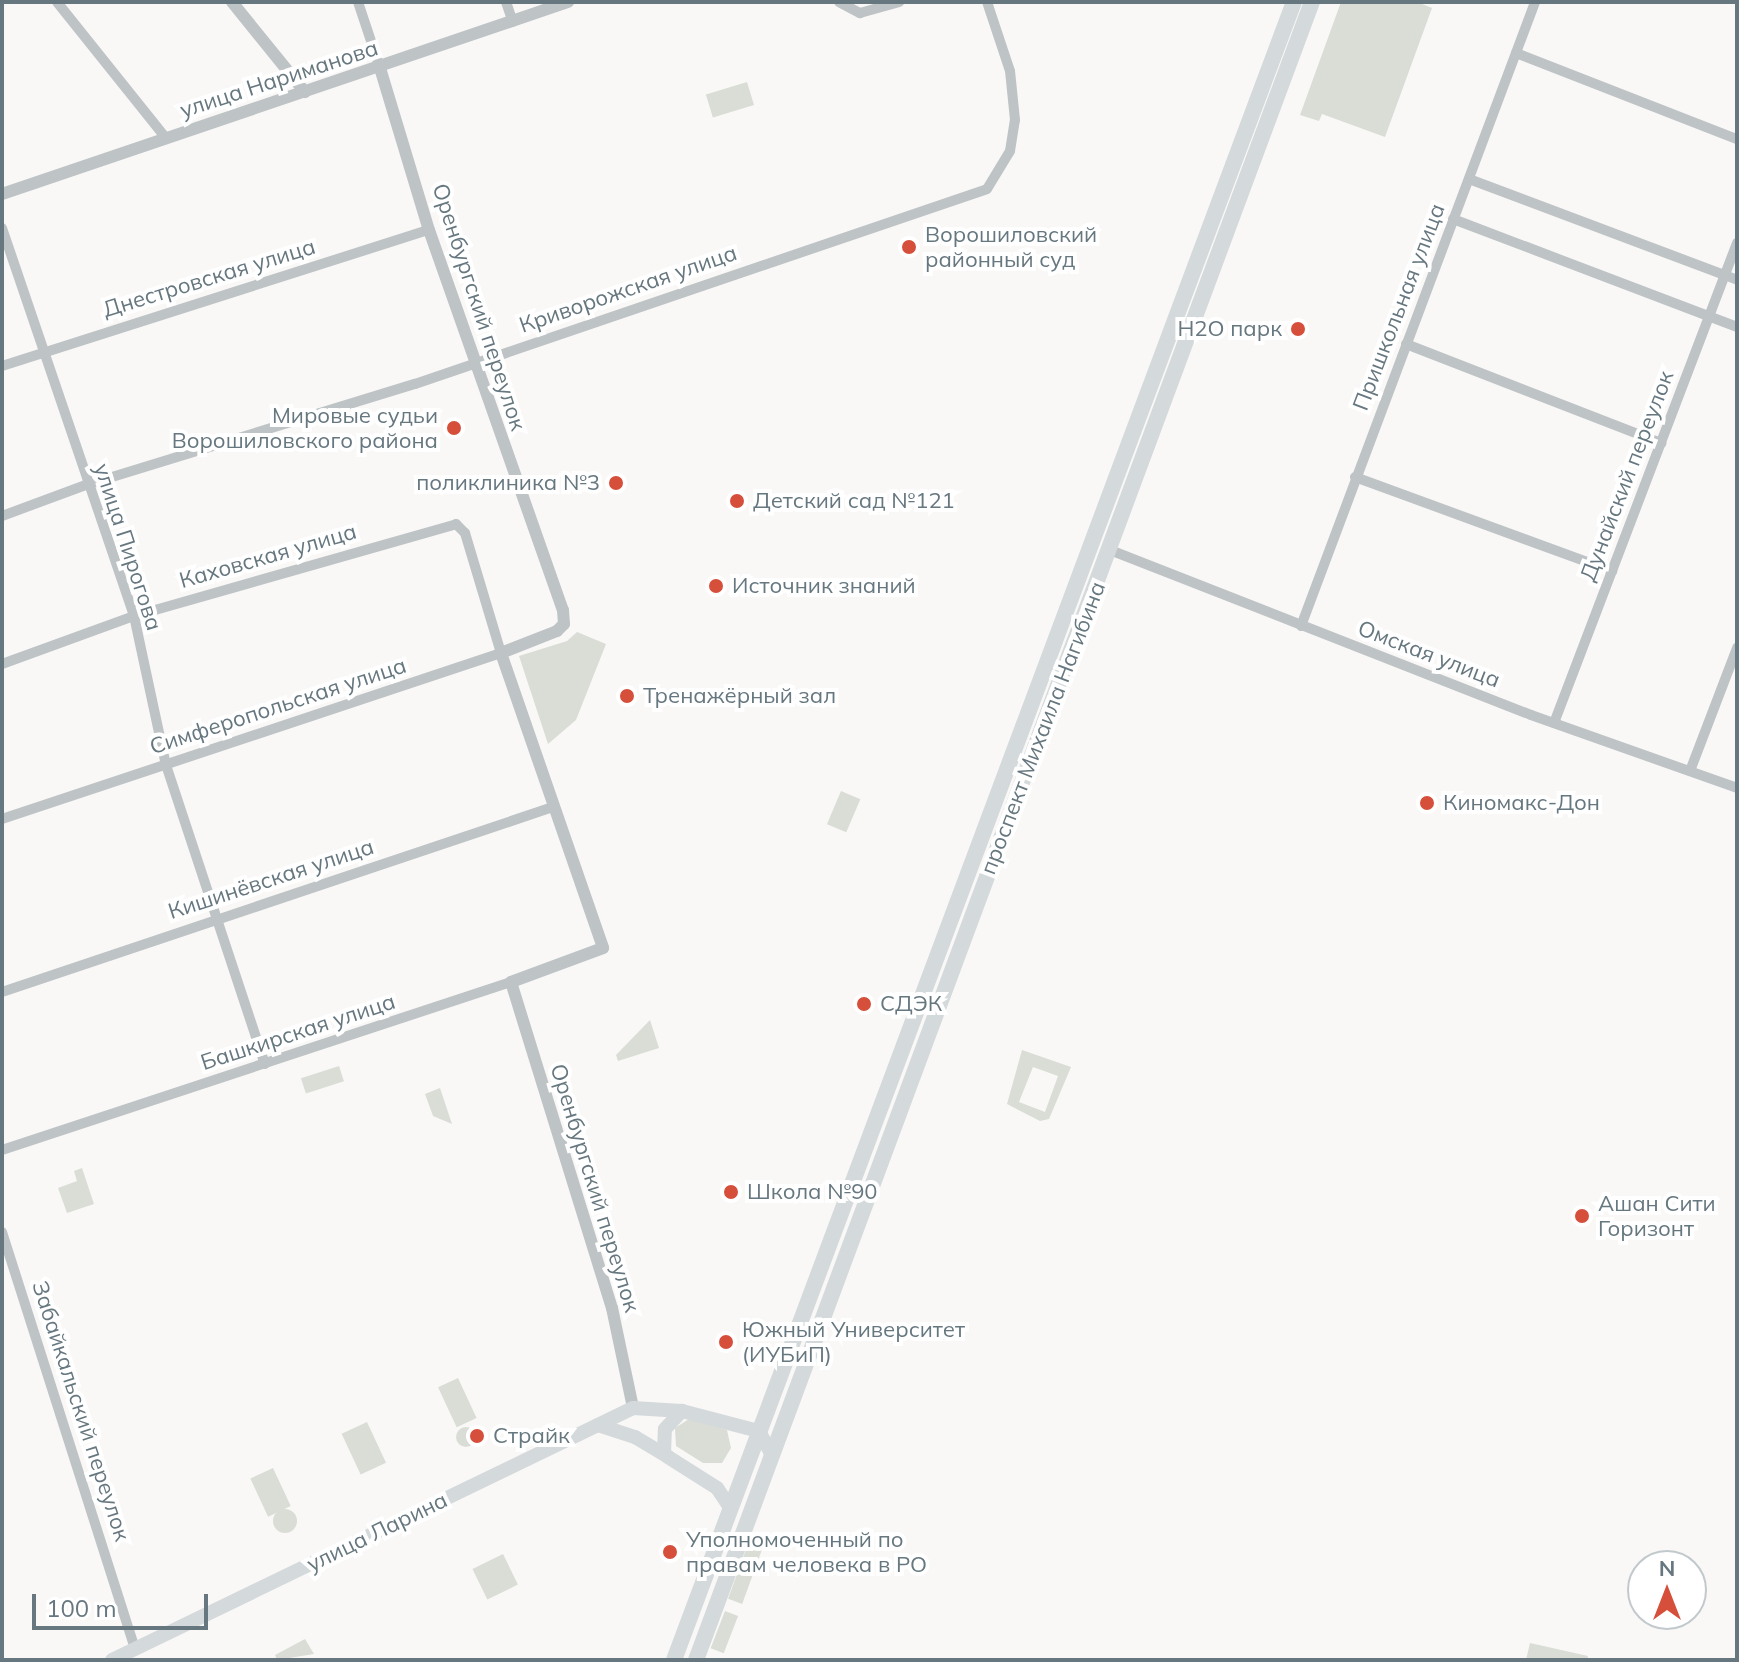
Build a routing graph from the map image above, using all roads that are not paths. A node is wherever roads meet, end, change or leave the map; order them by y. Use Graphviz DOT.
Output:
graph roads {
  1 [pos="57,2"];
  2 [pos="232,2"];
  3 [pos="358,2"];
  4 [pos="506,2"];
  5 [pos="568,2"];
  6 [pos="839,2"];
  7 [pos="899,2"];
  8 [pos="987,2"];
  9 [pos="1294,2"];
  10 [pos="1312,2"];
  11 [pos="1535,2"];
  12 [pos="513,22"];
  13 [pos="1516,53"];
  14 [pos="380,68"];
  15 [pos="305,92"];
  16 [pos="165,137"];
  17 [pos="1737,139"];
  18 [pos="1469,179"];
  19 [pos="2,194"];
  20 [pos="1453,219"];
  21 [pos="2,228"];
  22 [pos="429,230"];
  23 [pos="1737,243"];
  24 [pos="1725,275"];
  25 [pos="1737,280"];
  26 [pos="1710,317"];
  27 [pos="1737,327"];
  28 [pos="1406,344"];
  29 [pos="44,351"];
  30 [pos="475,362"];
  31 [pos="2,366"];
  32 [pos="1661,443"];
  33 [pos="1355,477"];
  34 [pos="86,485"];
  35 [pos="2,516"];
  36 [pos="1110,550"];
  37 [pos="1612,571"];
  38 [pos="134,616"];
  39 [pos="564,624"];
  40 [pos="1301,626"];
  41 [pos="1737,648"];
  42 [pos="501,653"];
  43 [pos="2,664"];
  44 [pos="1554,723"];
  45 [pos="166,765"];
  46 [pos="1690,771"];
  47 [pos="1737,788"];
  48 [pos="553,807"];
  49 [pos="2,819"];
  50 [pos="216,917"];
  51 [pos="511,982"];
  52 [pos="2,992"];
  53 [pos="265,1064"];
  54 [pos="2,1150"];
  55 [pos="2,1232"];
  56 [pos="633,1408"];
  57 [pos="682,1411"];
  58 [pos="598,1425"];
  59 [pos="759,1431"];
  60 [pos="635,1437"];
  61 [pos="664,1454"];
  62 [pos="771,1454"];
  63 [pos="760,1485"];
  64 [pos="717,1488"];
  65 [pos="738,1489"];
  66 [pos="731,1509"];
  67 [pos="135,1649"];
  68 [pos="112,1660"];
  69 [pos="674,1660"];
  70 [pos="696,1660"];
  1 -- 16 [label="street"];
  2 -- 15 [label="street"];
  3 -- 14 [label="street, Оренбургский переулок"];
  4 -- 12 [label="street"];
  5 -- 12 [label="street, улица Нариманова"];
  6 -- 7 [label="street"];
  8 -- 30 [label="street, Криворожская улица"];
  9 -- 59 [label="main road, проспект Михаила Нагибина"];
  10 -- 36 [label="main road, проспект Михаила Нагибина"];
  11 -- 13 [label="street, Пришкольная улица"];
  12 -- 14 [label="street, улица Нариманова"];
  13 -- 17 [label="street"];
  13 -- 18 [label="street, Пришкольная улица"];
  14 -- 15 [label="street, улица Нариманова"];
  14 -- 22 [label="street, Оренбургский переулок"];
  15 -- 16 [label="street, улица Нариманова"];
  16 -- 19 [label="street, улица Нариманова"];
  18 -- 20 [label="street, Пришкольная улица"];
  18 -- 24 [label="street"];
  20 -- 26 [label="street"];
  20 -- 28 [label="street, Пришкольная улица"];
  21 -- 29 [label="street, улица Пирогова"];
  22 -- 29 [label="street, Днестровская улица"];
  22 -- 30 [label="street, Оренбургский переулок"];
  23 -- 24 [label="street, Дунайский переулок"];
  24 -- 25 [label="street"];
  24 -- 26 [label="street, Дунайский переулок"];
  26 -- 27 [label="street"];
  26 -- 32 [label="street, Дунайский переулок"];
  28 -- 32 [label="street"];
  28 -- 33 [label="street, Пришкольная улица"];
  29 -- 31 [label="street, Днестровская улица"];
  29 -- 34 [label="street, улица Пирогова"];
  30 -- 34 [label="street, Криворожская улица"];
  30 -- 39 [label="street, Оренбургский переулок"];
  32 -- 37 [label="street, Дунайский переулок"];
  33 -- 37 [label="street"];
  33 -- 40 [label="street, Пришкольная улица"];
  34 -- 35 [label="street, Криворожская улица"];
  34 -- 38 [label="street, улица Пирогова"];
  36 -- 40 [label="street, Омская улица"];
  36 -- 62 [label="main road, проспект Михаила Нагибина"];
  37 -- 44 [label="street, Дунайский переулок"];
  38 -- 42 [label="street, Каховская улица"];
  38 -- 43 [label="street, Каховская улица"];
  38 -- 45 [label="street, улица Пирогова"];
  39 -- 42 [label="street, Симферопольская улица"];
  40 -- 44 [label="street, Омская улица"];
  41 -- 46 [label="street"];
  42 -- 45 [label="street, Симферопольская улица"];
  42 -- 48 [label="street"];
  44 -- 46 [label="street, Омская улица"];
  45 -- 49 [label="street, Симферопольская улица"];
  45 -- 50 [label="street, улица Пирогова"];
  46 -- 47 [label="street, Омская улица"];
  48 -- 50 [label="street, Кишинёвская улица"];
  48 -- 51 [label="street, Башкирская улица"];
  50 -- 52 [label="street, Кишинёвская улица"];
  50 -- 53 [label="street, улица Пирогова"];
  51 -- 53 [label="street, Башкирская улица"];
  51 -- 56 [label="street, Оренбургский переулок"];
  53 -- 54 [label="street, Башкирская улица"];
  55 -- 67 [label="street, Забайкальский переулок"];
  56 -- 57 [label="main road"];
  56 -- 58 [label="main road, улица Ларина"];
  56 -- 60 [label="main road"];
  57 -- 59 [label="main road"];
  57 -- 61 [label="main road"];
  58 -- 60 [label="main road"];
  58 -- 67 [label="main road, улица Ларина"];
  59 -- 62 [label="main road"];
  59 -- 65 [label="main road, проспект Михаила Нагибина"];
  60 -- 61 [label="main road"];
  61 -- 64 [label="main road"];
  62 -- 63 [label="main road, проспект Михаила Нагибина"];
  63 -- 65 [label="main road"];
  63 -- 70 [label="main road, проспект Михаила Нагибина"];
  64 -- 65 [label="main road"];
  64 -- 66 [label="main road"];
  65 -- 66 [label="main road, проспект Михаила Нагибина"];
  66 -- 69 [label="main road, проспект Михаила Нагибина"];
  67 -- 68 [label="main road, улица Ларина"];
}
